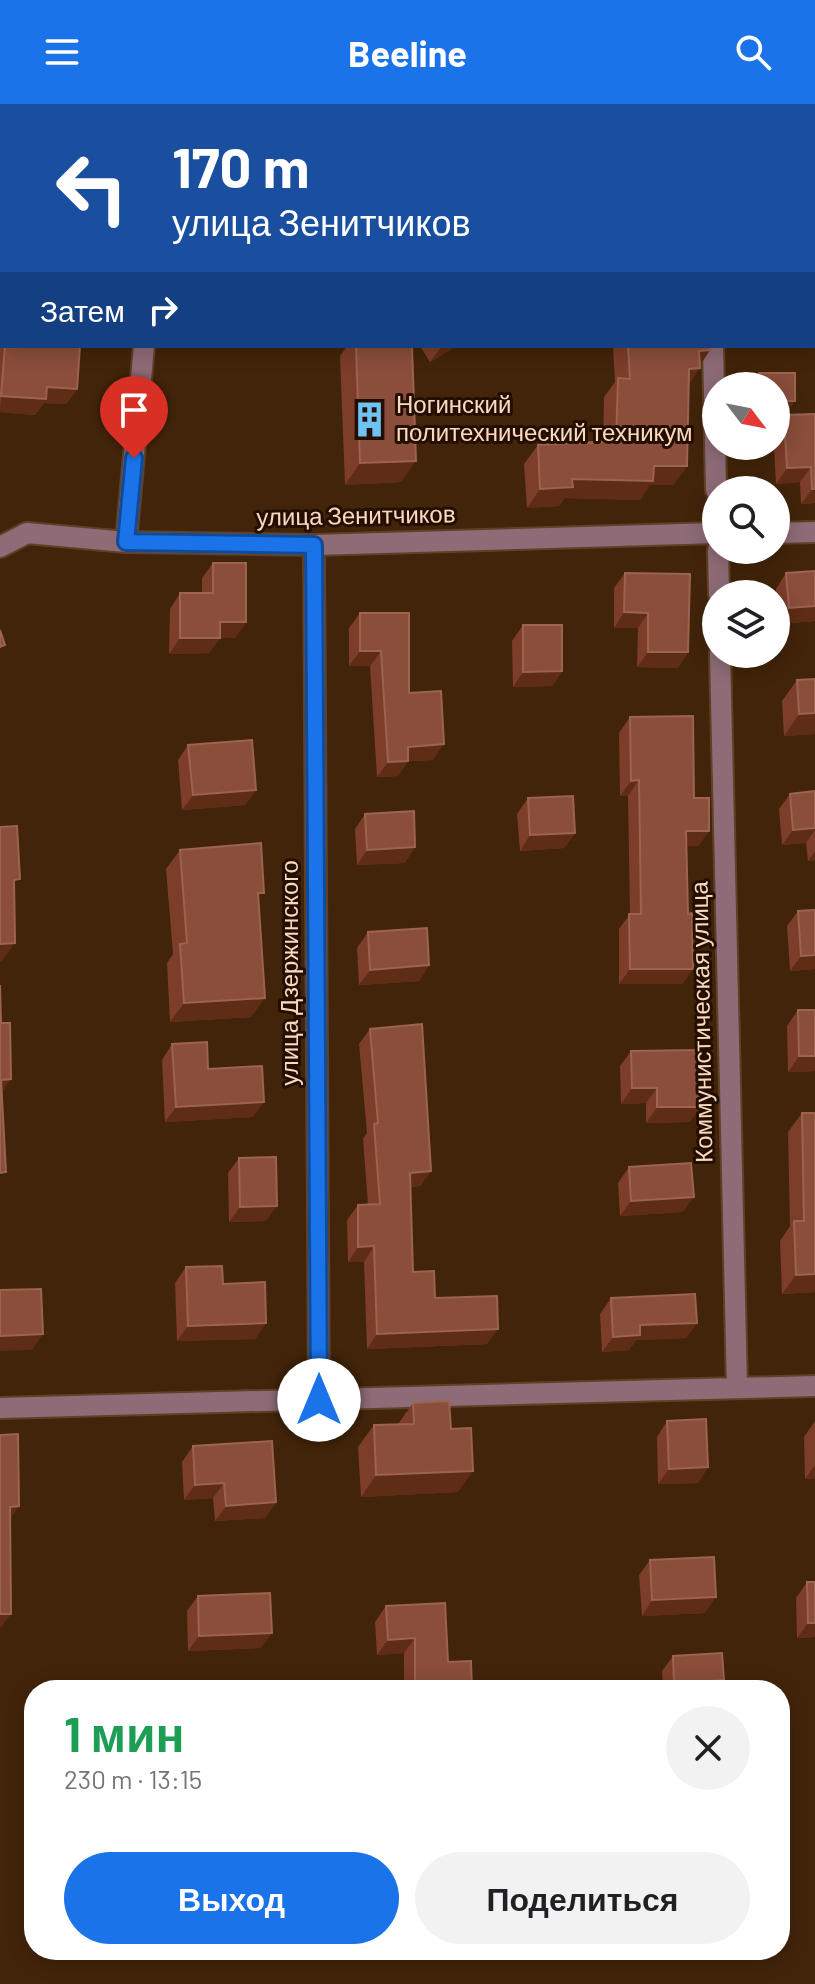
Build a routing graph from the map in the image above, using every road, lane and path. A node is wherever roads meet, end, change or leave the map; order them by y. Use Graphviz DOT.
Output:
graph roads {
  1 [pos="144,348"];
  2 [pos="713,348"];
  3 [pos="716,476"];
  4 [pos="815,532"];
  5 [pos="702,533"];
  6 [pos="790,533"];
  7 [pos="126,542"];
  8 [pos="314,545"];
  9 [pos="0,547"];
  10 [pos="720,668"];
  11 [pos="815,1386"];
  12 [pos="737,1388"];
  13 [pos="319,1400"];
  14 [pos="0,1408"];
  1 -- 7 [label="street"];
  2 -- 3 [label="street"];
  4 -- 6 [label="street"];
  5 -- 8 [label="street, улица Зенитчиков"];
  7 -- 8 [label="street, улица Зенитчиков"];
  7 -- 9 [label="street, улица Зенитчиков"];
  8 -- 13 [label="street, улица Дзержинского"];
  10 -- 12 [label="street, Коммунистическая улица"];
  11 -- 12 [label="street"];
  12 -- 13 [label="street"];
  13 -- 14 [label="street"];
}
